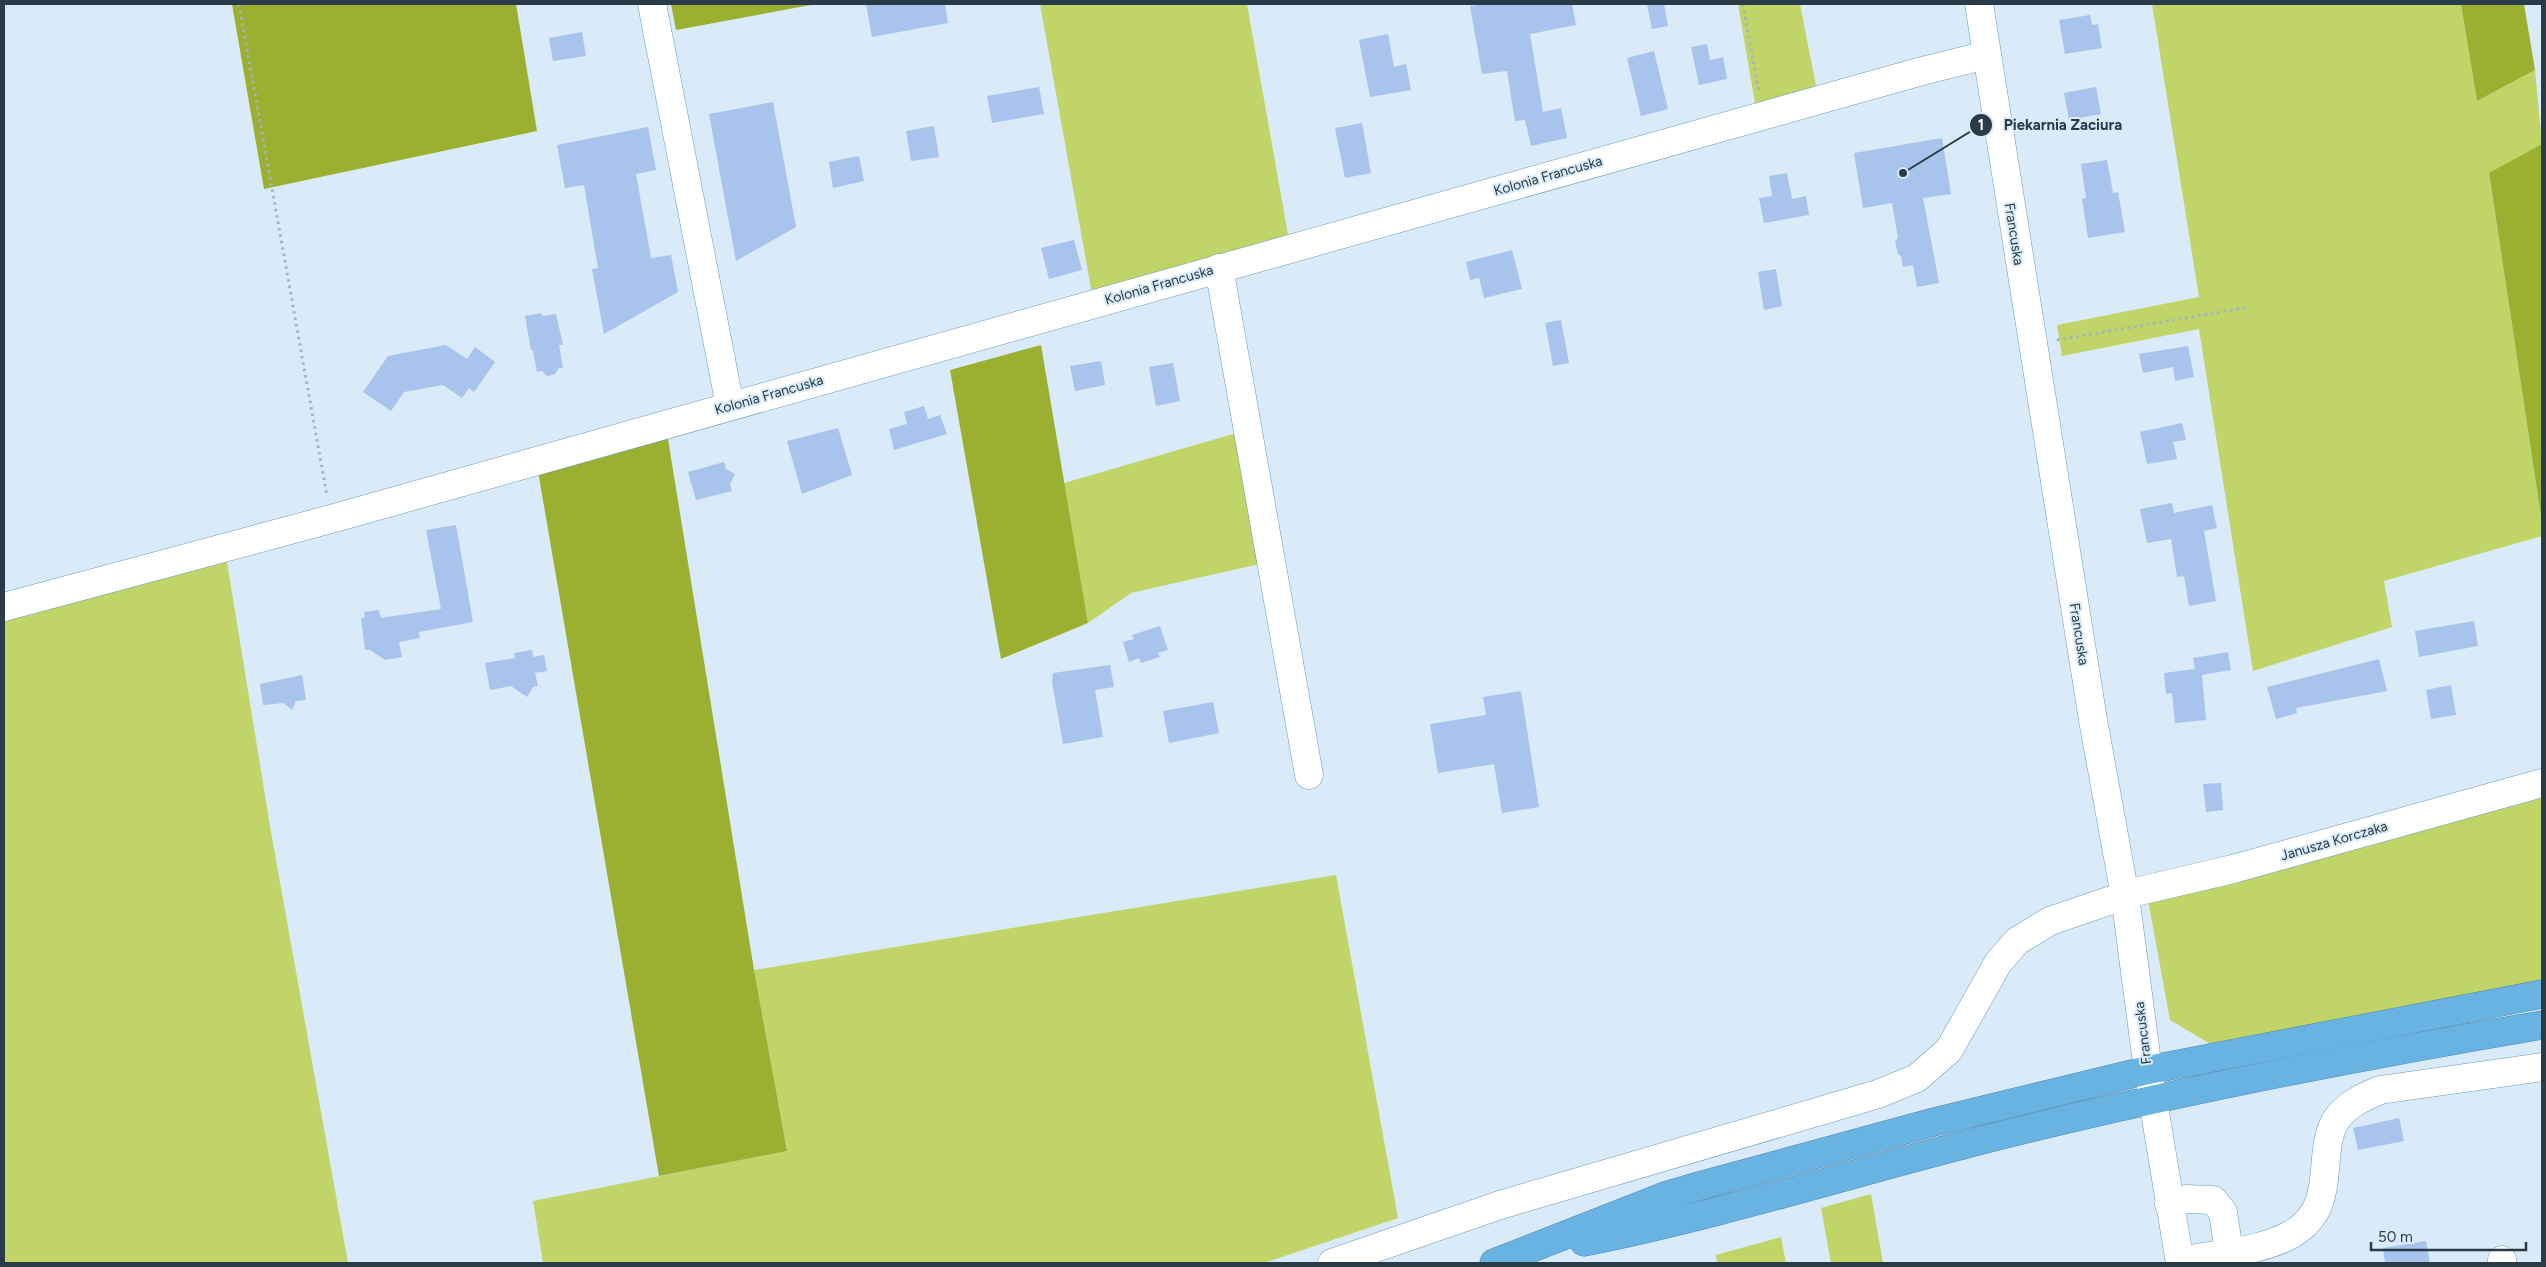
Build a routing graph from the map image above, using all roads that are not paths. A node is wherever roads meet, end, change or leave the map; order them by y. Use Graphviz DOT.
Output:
graph roads {
  1 [pos="652,4"];
  2 [pos="1979,4"];
  3 [pos="1987,55"];
  4 [pos="1219,268"];
  5 [pos="730,406"];
  6 [pos="4,607"];
  7 [pos="1309,775"];
  8 [pos="2542,783"];
  9 [pos="2125,896"];
  10 [pos="2542,994"];
  11 [pos="2542,1025"];
  12 [pos="2542,1066"];
  13 [pos="2148,1070"];
  14 [pos="2153,1100"];
  15 [pos="2169,1204"];
  16 [pos="2229,1252"];
  17 [pos="1520,1255"];
  18 [pos="2180,1262"];
  19 [pos="1332,1263"];
  20 [pos="1494,1263"];
  1 -- 5 [label="street"];
  2 -- 3 [label="street, Francuska"];
  3 -- 4 [label="street, Kolonia Francuska"];
  3 -- 9 [label="street, Francuska"];
  4 -- 5 [label="street, Kolonia Francuska"];
  4 -- 7 [label="street"];
  5 -- 6 [label="street, Kolonia Francuska"];
  8 -- 9 [label="street, Janusza Korczaka"];
  9 -- 13 [label="street, Francuska"];
  9 -- 19 [label="street, Janusza Korczaka"];
  10 -- 13 [label="highway"];
  11 -- 14 [label="highway"];
  12 -- 16 [label="street"];
  13 -- 14 [label="street, Francuska"];
  13 -- 17 [label="highway"];
  14 -- 15 [label="street, Francuska"];
  14 -- 17 [label="highway"];
  15 -- 16 [label="street"];
  15 -- 18 [label="street, Francuska"];
  16 -- 18 [label="street"];
  17 -- 20 [label="highway"];
}
